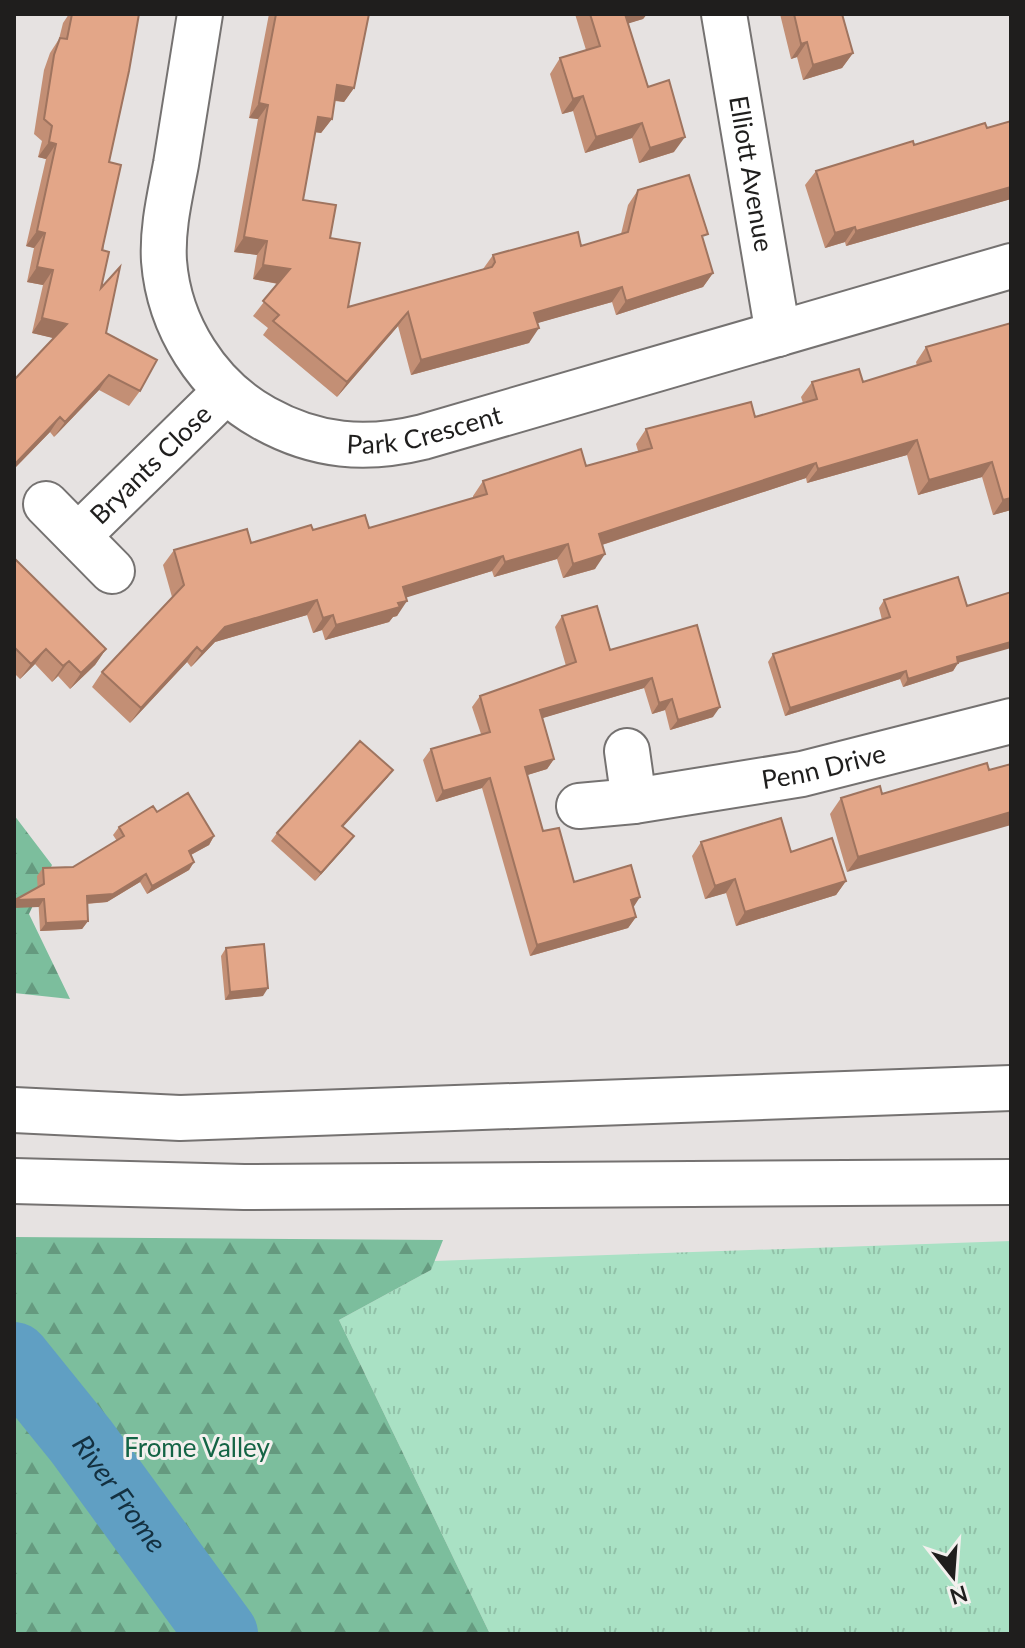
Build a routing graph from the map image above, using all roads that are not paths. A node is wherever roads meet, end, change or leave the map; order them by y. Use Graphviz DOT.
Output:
graph roads {
  1 [pos="200,14"];
  2 [pos="724,14"];
  3 [pos="1011,266"];
  4 [pos="778,334"];
  5 [pos="225,392"];
  6 [pos="46,504"];
  7 [pos="78,536"];
  8 [pos="112,571"];
  9 [pos="1011,721"];
  10 [pos="627,751"];
  11 [pos="634,801"];
  12 [pos="579,806"];
  13 [pos="1011,1088"];
  14 [pos="14,1110"];
  15 [pos="14,1181"];
  16 [pos="1011,1182"];
  1 -- 5 [label="main road, Park Crescent"];
  2 -- 4 [label="main road, Elliott Avenue"];
  3 -- 4 [label="main road, Park Crescent"];
  4 -- 5 [label="main road, Park Crescent"];
  5 -- 7 [label="main road, Bryants Close"];
  6 -- 7 [label="main road, Bryants Close"];
  7 -- 8 [label="main road, Bryants Close"];
  9 -- 11 [label="main road, Penn Drive"];
  10 -- 11 [label="main road"];
  11 -- 12 [label="main road, Penn Drive"];
  13 -- 14 [label="main road"];
  15 -- 16 [label="main road"];
}
